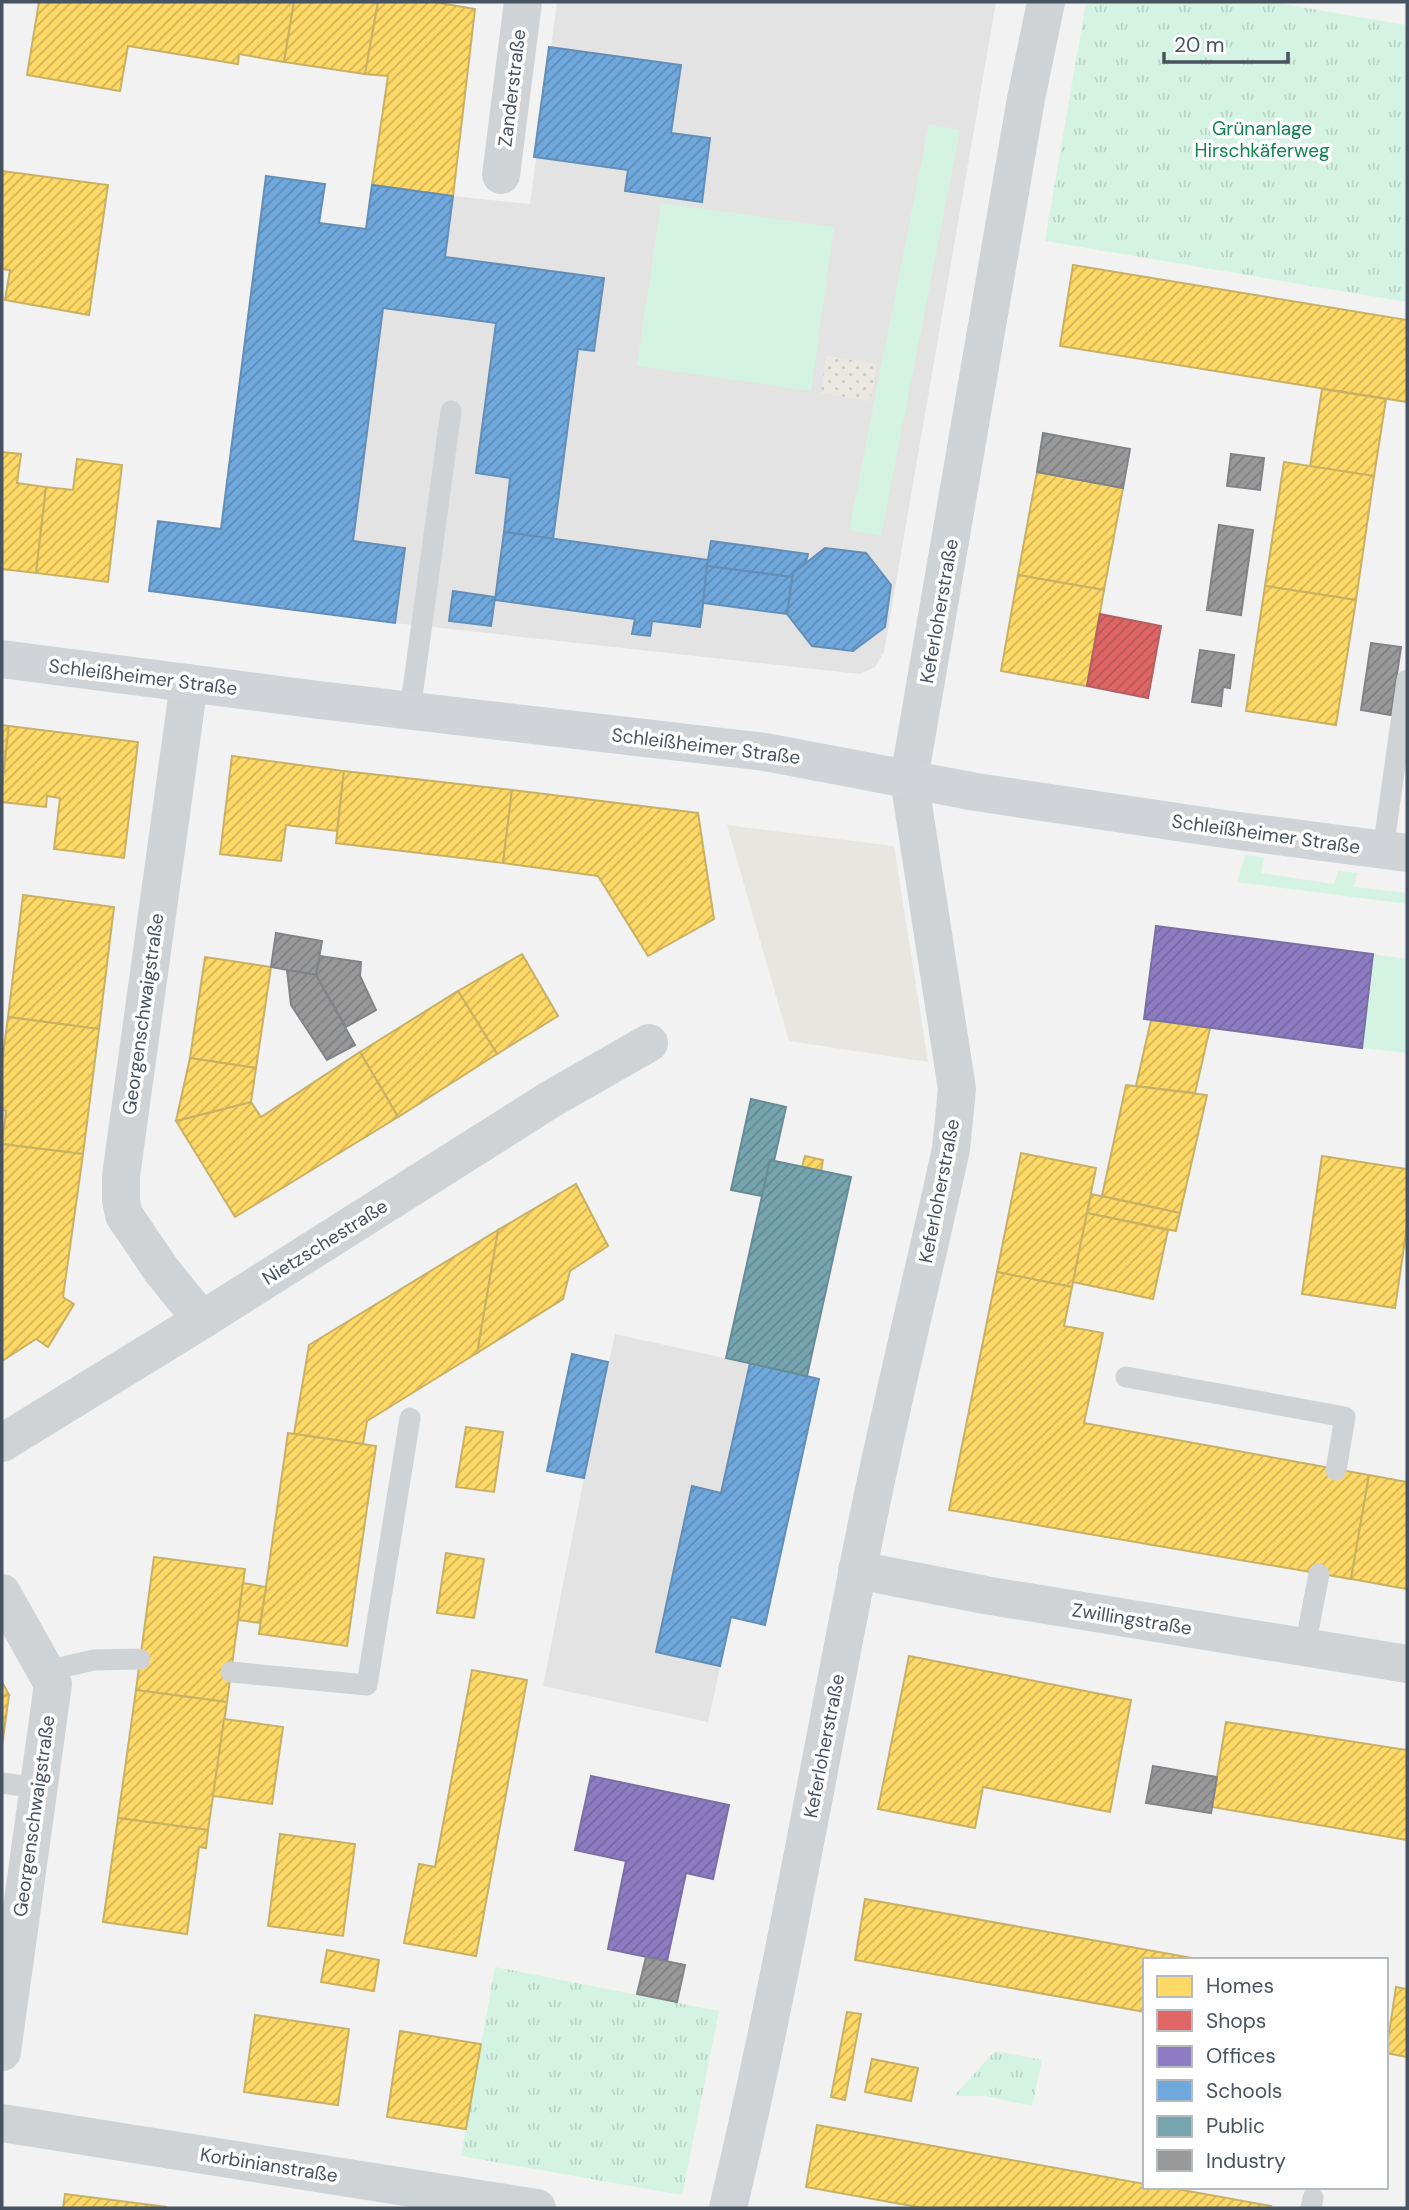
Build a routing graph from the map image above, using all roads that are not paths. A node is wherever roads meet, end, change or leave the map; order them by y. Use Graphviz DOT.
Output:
graph roads {
  1 [pos="523,2"];
  2 [pos="1046,2"];
  3 [pos="501,175"];
  4 [pos="451,411"];
  5 [pos="2,659"];
  6 [pos="1407,680"];
  7 [pos="190,683"];
  8 [pos="410,711"];
  9 [pos="909,779"];
  10 [pos="1395,851"];
  11 [pos="649,1043"];
  12 [pos="202,1320"];
  13 [pos="1126,1377"];
  14 [pos="411,1418"];
  15 [pos="2,1443"];
  16 [pos="1336,1470"];
  17 [pos="857,1570"];
  18 [pos="1319,1574"];
  19 [pos="2,1593"];
  20 [pos="1305,1647"];
  21 [pos="140,1659"];
  22 [pos="1407,1664"];
  23 [pos="45,1671"];
  24 [pos="231,1672"];
  25 [pos="20,1786"];
  26 [pos="2,2052"];
  27 [pos="2,2123"];
  28 [pos="436,2200"];
  29 [pos="537,2208"];
  30 [pos="728,2208"];
  1 -- 3 [label="street, Zanderstraße"];
  2 -- 9 [label="street, Keferloherstraße"];
  4 -- 8 [label="lane"];
  5 -- 7 [label="main road, Schleißheimer Straße"];
  6 -- 10 [label="lane"];
  7 -- 8 [label="main road, Schleißheimer Straße"];
  7 -- 12 [label="street, Georgenschwaigstraße"];
  8 -- 9 [label="main road, Schleißheimer Straße"];
  9 -- 10 [label="main road, Schleißheimer Straße"];
  9 -- 17 [label="street, Keferloherstraße"];
  11 -- 12 [label="street, Nietzschestraße"];
  12 -- 15 [label="street, Nietzschestraße"];
  13 -- 16 [label="lane"];
  14 -- 24 [label="lane"];
  17 -- 20 [label="street, Zwillingstraße"];
  17 -- 30 [label="street, Keferloherstraße"];
  18 -- 20 [label="lane"];
  19 -- 23 [label="street, Georgenschwaigstraße"];
  20 -- 22 [label="street, Zwillingstraße"];
  21 -- 23 [label="lane"];
  23 -- 25 [label="street, Georgenschwaigstraße"];
  25 -- 26 [label="street, Georgenschwaigstraße"];
  27 -- 28 [label="street, Korbinianstraße"];
  28 -- 29 [label="street, Korbinianstraße"];
}
